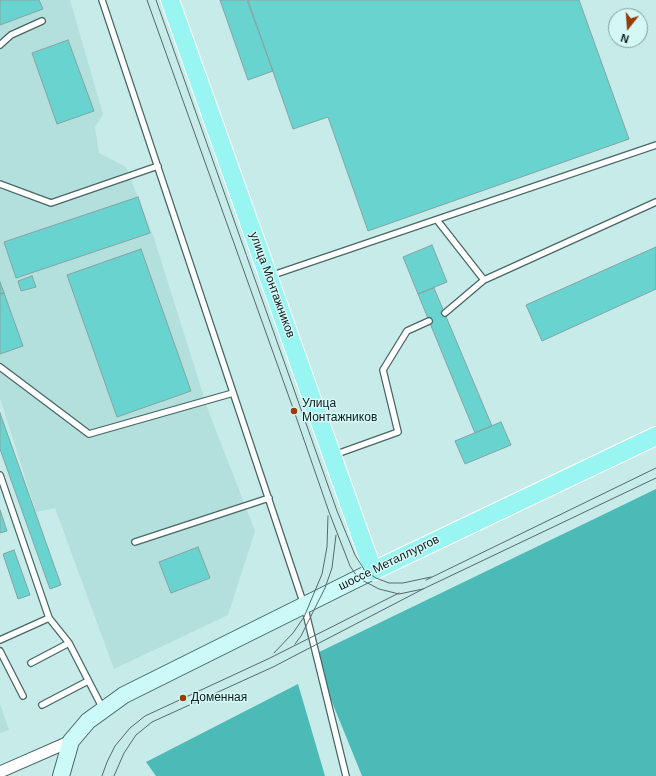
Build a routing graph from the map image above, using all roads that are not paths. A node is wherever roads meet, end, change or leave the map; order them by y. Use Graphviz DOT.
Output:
graph roads {
  1 [pos="102,0"];
  2 [pos="170,0"];
  3 [pos="42,21"];
  4 [pos="0,45"];
  5 [pos="656,145"];
  6 [pos="158,166"];
  7 [pos="0,184"];
  8 [pos="656,202"];
  9 [pos="437,220"];
  10 [pos="268,277"];
  11 [pos="484,280"];
  12 [pos="445,313"];
  13 [pos="429,321"];
  14 [pos="0,367"];
  15 [pos="233,393"];
  16 [pos="656,436"];
  17 [pos="332,456"];
  18 [pos="0,475"];
  19 [pos="269,498"];
  20 [pos="135,542"];
  21 [pos="373,571"];
  22 [pos="304,605"];
  23 [pos="50,618"];
  24 [pos="0,640"];
  25 [pos="69,643"];
  26 [pos="0,651"];
  27 [pos="31,663"];
  28 [pos="88,681"];
  29 [pos="23,696"];
  30 [pos="42,704"];
  31 [pos="103,710"];
  32 [pos="71,741"];
  33 [pos="0,772"];
  34 [pos="61,776"];
  35 [pos="346,776"];
  1 -- 6 [label="lane"];
  2 -- 10 [label="main road, улица Монтажников"];
  3 -- 4 [label="lane"];
  5 -- 9 [label="lane"];
  6 -- 7 [label="lane"];
  6 -- 15 [label="lane"];
  8 -- 11 [label="lane"];
  9 -- 10 [label="lane"];
  9 -- 11 [label="lane"];
  10 -- 17 [label="main road, улица Монтажников"];
  11 -- 12 [label="lane"];
  13 -- 17 [label="lane"];
  14 -- 15 [label="lane"];
  15 -- 19 [label="lane"];
  16 -- 21 [label="main road, шоссе Металлургов"];
  17 -- 21 [label="main road, улица Монтажников"];
  18 -- 23 [label="lane"];
  19 -- 20 [label="lane"];
  19 -- 22 [label="lane"];
  21 -- 22 [label="main road, шоссе Металлургов"];
  22 -- 31 [label="main road, шоссе Металлургов"];
  22 -- 35 [label="lane"];
  23 -- 24 [label="lane"];
  23 -- 25 [label="lane"];
  25 -- 27 [label="lane"];
  25 -- 28 [label="lane"];
  26 -- 29 [label="lane"];
  28 -- 30 [label="lane"];
  28 -- 31 [label="lane"];
  31 -- 32 [label="main road, шоссе Металлургов"];
  32 -- 33 [label="street"];
  32 -- 34 [label="main road"];
}
